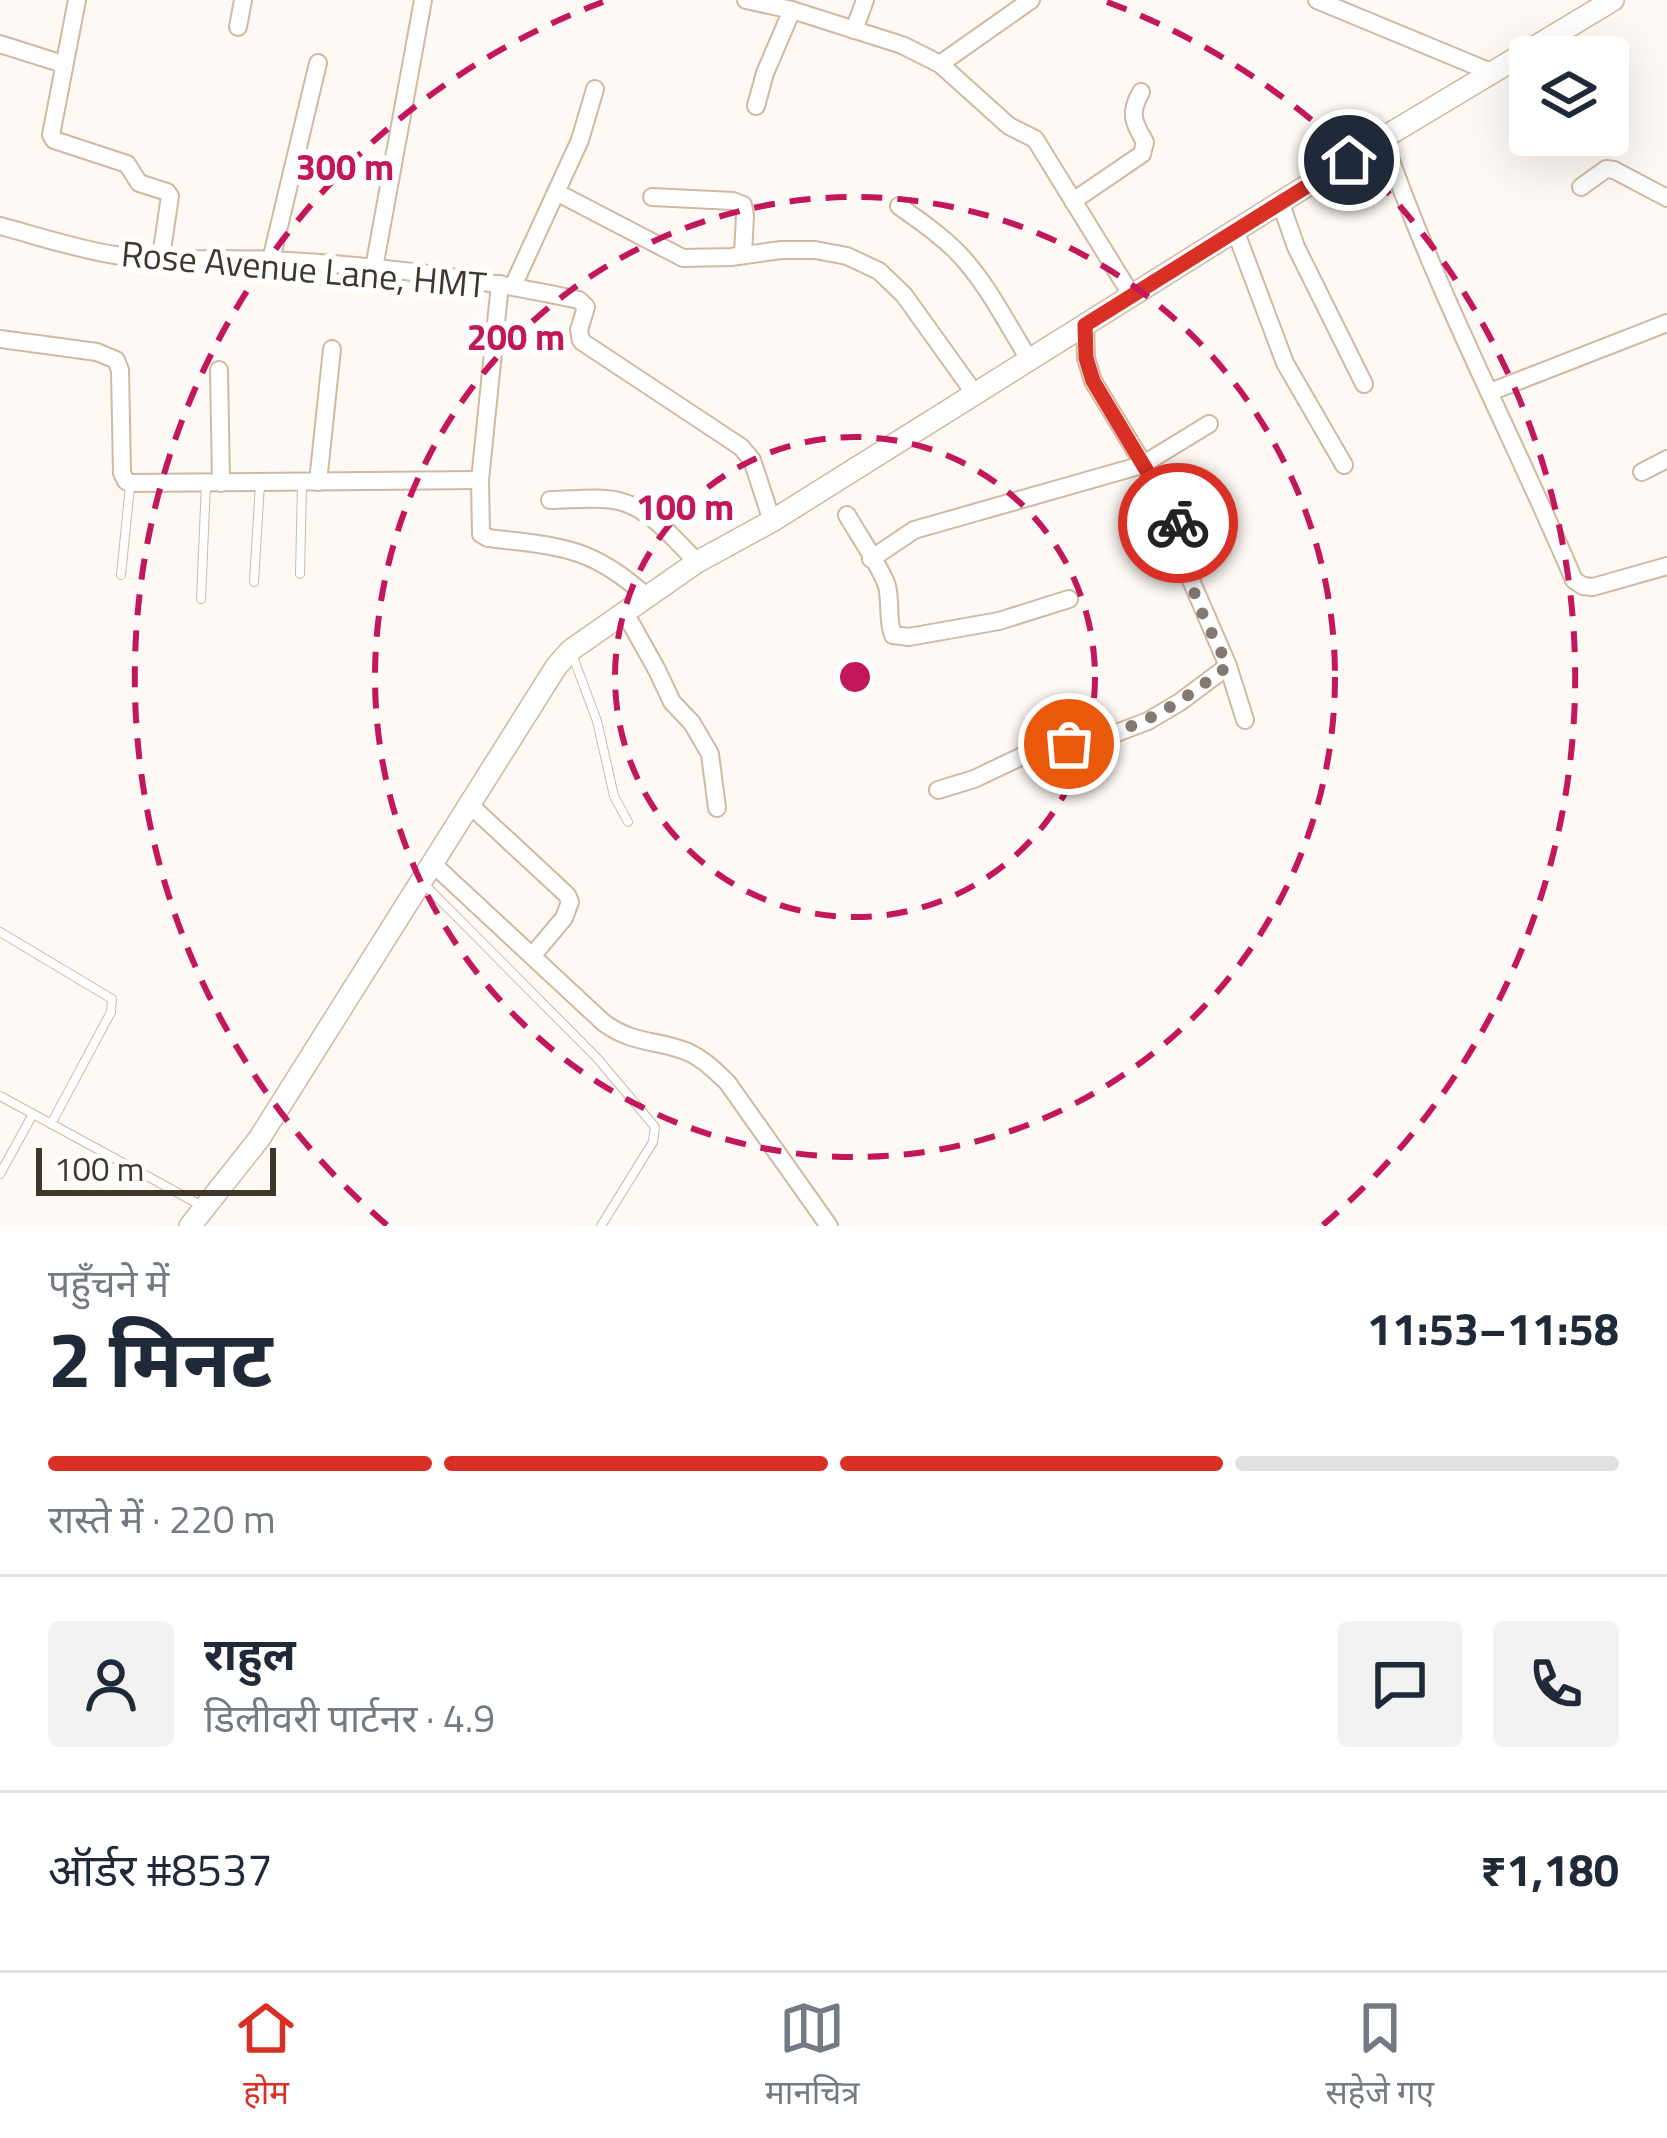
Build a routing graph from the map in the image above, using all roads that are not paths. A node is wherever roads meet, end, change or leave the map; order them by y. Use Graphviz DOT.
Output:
graph roads {
  1 [pos="77,0"];
  2 [pos="243,0"];
  3 [pos="423,0"];
  4 [pos="746,0"];
  5 [pos="866,0"];
  6 [pos="1031,0"];
  7 [pos="1317,0"];
  8 [pos="1612,0"];
  9 [pos="1352,7"];
  10 [pos="1005,8"];
  11 [pos="1579,8"];
  12 [pos="792,10"];
  13 [pos="238,27"];
  14 [pos="854,30"];
  15 [pos="0,44"];
  16 [pos="318,63"];
  17 [pos="63,64"];
  18 [pos="940,64"];
  19 [pos="1493,73"];
  20 [pos="595,89"];
  21 [pos="1142,92"];
  22 [pos="756,106"];
  23 [pos="1383,138"];
  24 [pos="1581,187"];
  25 [pos="558,194"];
  26 [pos="652,197"];
  27 [pos="1667,198"];
  28 [pos="1073,200"];
  29 [pos="1281,204"];
  30 [pos="899,206"];
  31 [pos="0,226"];
  32 [pos="1235,230"];
  33 [pos="743,255"];
  34 [pos="161,257"];
  35 [pos="271,260"];
  36 [pos="374,268"];
  37 [pos="507,285"];
  38 [pos="1132,296"];
  39 [pos="1667,323"];
  40 [pos="1085,325"];
  41 [pos="0,339"];
  42 [pos="332,349"];
  43 [pos="1029,359"];
  44 [pos="219,370"];
  45 [pos="1364,384"];
  46 [pos="1490,392"];
  47 [pos="974,394"];
  48 [pos="1209,424"];
  49 [pos="1667,459"];
  50 [pos="1142,465"];
  51 [pos="1344,465"];
  52 [pos="1642,472"];
  53 [pos="480,480"];
  54 [pos="310,482"];
  55 [pos="130,483"];
  56 [pos="214,483"];
  57 [pos="260,483"];
  58 [pos="550,500"];
  59 [pos="847,515"];
  60 [pos="772,521"];
  61 [pos="871,559"];
  62 [pos="697,562"];
  63 [pos="1667,566"];
  64 [pos="121,574"];
  65 [pos="300,574"];
  66 [pos="254,582"];
  67 [pos="646,596"];
  68 [pos="201,599"];
  69 [pos="1069,599"];
  70 [pos="624,611"];
  71 [pos="571,650"];
  72 [pos="1228,666"];
  73 [pos="1245,720"];
  74 [pos="938,790"];
  75 [pos="470,805"];
  76 [pos="717,808"];
  77 [pos="628,822"];
  78 [pos="427,873"];
  79 [pos="0,932"];
  80 [pos="532,956"];
  81 [pos="0,1096"];
  82 [pos="33,1114"];
  83 [pos="51,1124"];
  84 [pos="0,1174"];
  85 [pos="206,1208"];
  86 [pos="190,1226"];
  87 [pos="601,1226"];
  88 [pos="829,1226"];
  1 -- 17 [label="street"];
  2 -- 13 [label="street"];
  3 -- 36 [label="street"];
  4 -- 12 [label="street"];
  5 -- 14 [label="street"];
  6 -- 10 [label="street"];
  7 -- 9 [label="street"];
  8 -- 11 [label="street"];
  9 -- 19 [label="street"];
  10 -- 18 [label="street"];
  11 -- 19 [label="street"];
  12 -- 14 [label="street"];
  12 -- 22 [label="street"];
  14 -- 18 [label="street"];
  15 -- 17 [label="street"];
  16 -- 35 [label="street"];
  17 -- 34 [label="street"];
  18 -- 28 [label="street"];
  19 -- 23 [label="street"];
  20 -- 25 [label="street"];
  21 -- 28 [label="street"];
  23 -- 29 [label="street"];
  23 -- 46 [label="street"];
  24 -- 27 [label="street"];
  25 -- 33 [label="street"];
  25 -- 37 [label="street"];
  26 -- 33 [label="street"];
  28 -- 38 [label="street"];
  29 -- 32 [label="street"];
  29 -- 45 [label="street"];
  30 -- 43 [label="street"];
  31 -- 34 [label="street, Rose Avenue Lane, HMT"];
  32 -- 38 [label="street"];
  32 -- 51 [label="street"];
  33 -- 47 [label="street"];
  34 -- 35 [label="street, Rose Avenue Lane, HMT"];
  35 -- 36 [label="street, Rose Avenue Lane, HMT"];
  36 -- 37 [label="street, Rose Avenue Lane, HMT"];
  37 -- 53 [label="street"];
  37 -- 60 [label="street, Rose Avenue Lane, HMT"];
  38 -- 40 [label="street"];
  39 -- 46 [label="street"];
  40 -- 43 [label="street"];
  40 -- 50 [label="street"];
  41 -- 55 [label="street"];
  42 -- 54 [label="street"];
  43 -- 47 [label="street"];
  44 -- 56 [label="street"];
  46 -- 63 [label="street"];
  47 -- 60 [label="street"];
  48 -- 50 [label="street"];
  49 -- 52 [label="street"];
  50 -- 61 [label="street"];
  50 -- 72 [label="street"];
  53 -- 54 [label="street"];
  53 -- 67 [label="street"];
  54 -- 57 [label="street"];
  54 -- 65 [label="lane"];
  55 -- 56 [label="street"];
  55 -- 64 [label="lane"];
  56 -- 57 [label="street"];
  56 -- 68 [label="lane"];
  57 -- 66 [label="lane"];
  58 -- 62 [label="street"];
  59 -- 61 [label="street"];
  60 -- 62 [label="street"];
  61 -- 69 [label="street"];
  62 -- 67 [label="street"];
  67 -- 70 [label="street"];
  70 -- 71 [label="street"];
  70 -- 76 [label="street"];
  71 -- 75 [label="street"];
  71 -- 77 [label="lane"];
  72 -- 73 [label="street"];
  72 -- 74 [label="street"];
  75 -- 78 [label="street"];
  75 -- 80 [label="street"];
  78 -- 80 [label="street"];
  78 -- 85 [label="street"];
  78 -- 87 [label="lane"];
  79 -- 83 [label="lane"];
  80 -- 88 [label="street"];
  81 -- 82 [label="lane"];
  82 -- 83 [label="lane"];
  82 -- 84 [label="lane"];
  83 -- 85 [label="lane"];
  85 -- 86 [label="street"];
}
